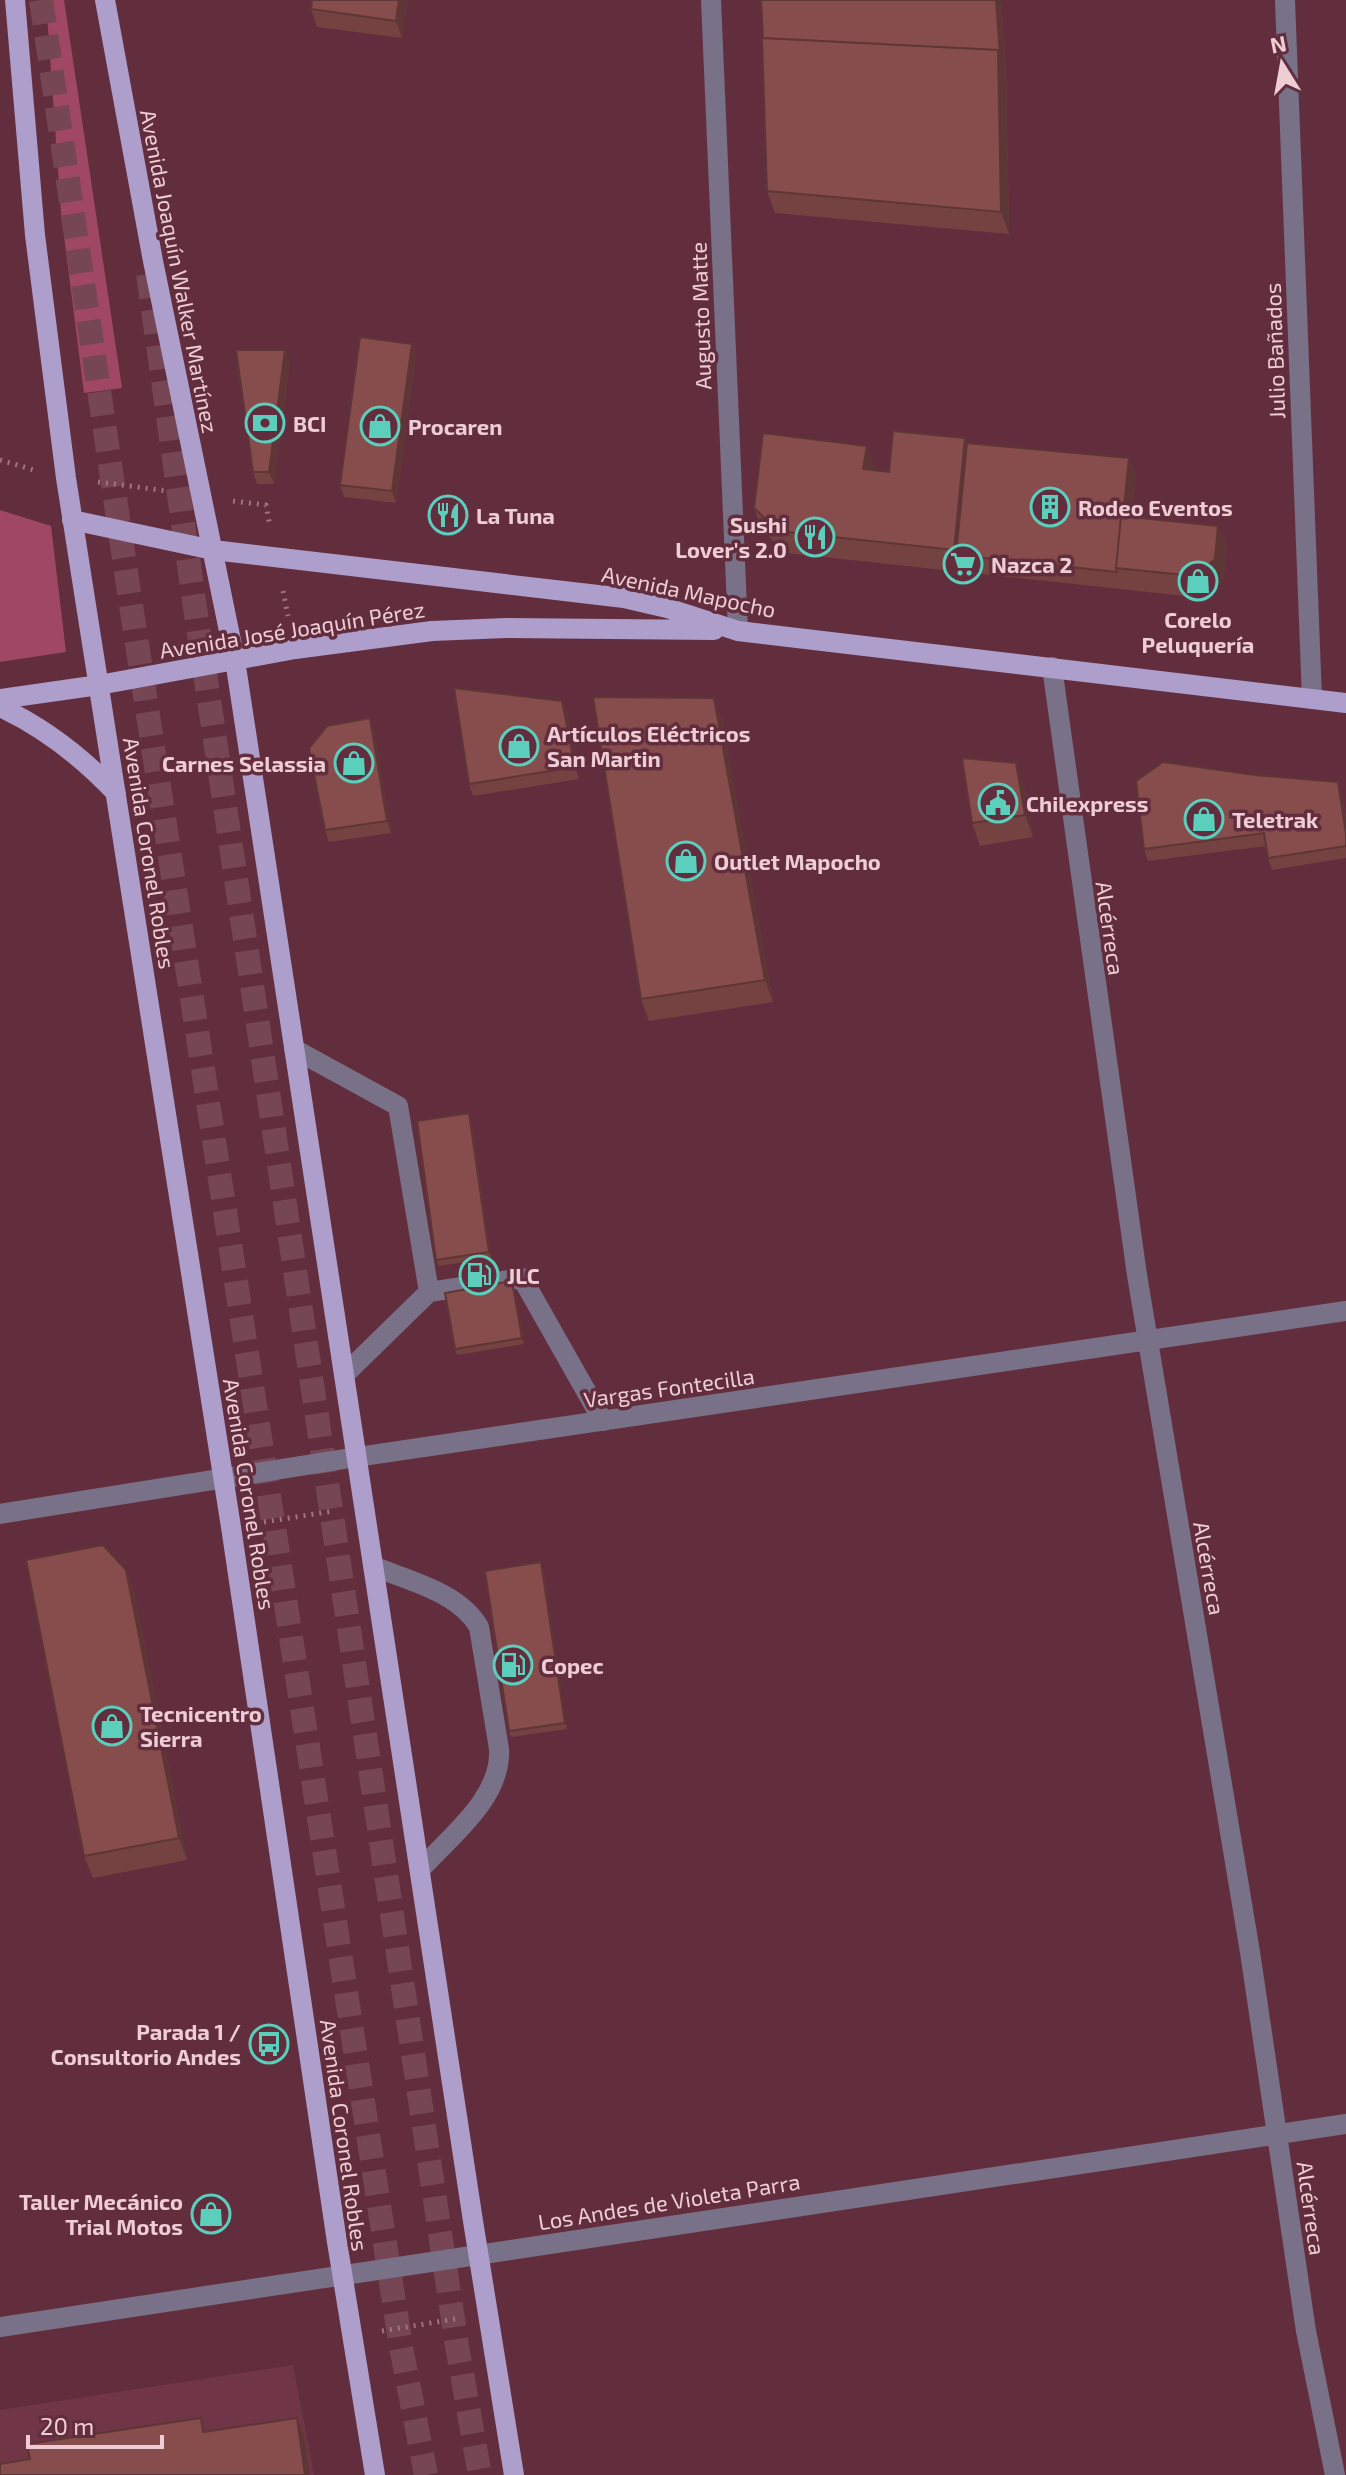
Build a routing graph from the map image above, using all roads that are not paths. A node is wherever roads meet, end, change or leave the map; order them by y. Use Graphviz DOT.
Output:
graph roads {
  1 [pos="15,0"];
  2 [pos="105,0"];
  3 [pos="711,0"];
  4 [pos="1285,0"];
  5 [pos="72,520"];
  6 [pos="213,550"];
  7 [pos="738,631"];
  8 [pos="235,660"];
  9 [pos="1052,667"];
  10 [pos="99,685"];
  11 [pos="0,699"];
  12 [pos="1312,699"];
  13 [pos="1346,703"];
  14 [pos="0,707"];
  15 [pos="116,793"];
  16 [pos="294,1049"];
  17 [pos="429,1292"];
  18 [pos="1346,1311"];
  19 [pos="1148,1341"];
  20 [pos="344,1375"];
  21 [pos="603,1421"];
  22 [pos="357,1457"];
  23 [pos="223,1480"];
  24 [pos="0,1514"];
  25 [pos="373,1566"];
  26 [pos="420,1870"];
  27 [pos="1346,2124"];
  28 [pos="1277,2134"];
  29 [pos="478,2254"];
  30 [pos="342,2275"];
  31 [pos="0,2327"];
  32 [pos="375,2475"];
  33 [pos="514,2475"];
  34 [pos="1335,2475"];
  1 -- 5 [label="main road"];
  2 -- 6 [label="main road, Avenida Joaquín Walker Martínez"];
  3 -- 7 [label="street, Augusto Matte"];
  4 -- 12 [label="street, Julio Bañados"];
  5 -- 6 [label="main road, Avenida Mapocho"];
  5 -- 10 [label="main road, Avenida Coronel Robles"];
  6 -- 7 [label="main road, Avenida Mapocho"];
  6 -- 8 [label="main road"];
  7 -- 8 [label="main road, Avenida José Joaquín Pérez"];
  7 -- 9 [label="main road, Avenida Mapocho"];
  8 -- 10 [label="main road, Avenida José Joaquín Pérez"];
  8 -- 16 [label="main road"];
  9 -- 12 [label="main road, Avenida Mapocho"];
  9 -- 19 [label="street, Alcérreca"];
  10 -- 11 [label="main road, Avenida José Joaquín Pérez"];
  10 -- 15 [label="main road, Avenida Coronel Robles"];
  12 -- 13 [label="main road, Avenida Mapocho"];
  14 -- 15 [label="main road"];
  15 -- 23 [label="main road, Avenida Coronel Robles"];
  16 -- 17 [label="street"];
  16 -- 20 [label="main road"];
  17 -- 20 [label="street"];
  17 -- 21 [label="street"];
  18 -- 19 [label="street, Vargas Fontecilla"];
  19 -- 21 [label="street, Vargas Fontecilla"];
  19 -- 28 [label="street, Alcérreca"];
  20 -- 22 [label="main road"];
  21 -- 22 [label="street, Vargas Fontecilla"];
  22 -- 23 [label="street, Vargas Fontecilla"];
  22 -- 25 [label="main road"];
  23 -- 24 [label="street, Vargas Fontecilla"];
  23 -- 30 [label="main road, Avenida Coronel Robles"];
  25 -- 26 [label="main road"];
  25 -- 26 [label="street"];
  26 -- 29 [label="main road"];
  27 -- 28 [label="street, Los Andes de Violeta Parra"];
  28 -- 29 [label="street, Los Andes de Violeta Parra"];
  28 -- 34 [label="street, Alcérreca"];
  29 -- 30 [label="street, Los Andes de Violeta Parra"];
  29 -- 33 [label="main road"];
  30 -- 31 [label="street, Los Andes de Violeta Parra"];
  30 -- 32 [label="main road, Avenida Coronel Robles"];
}
